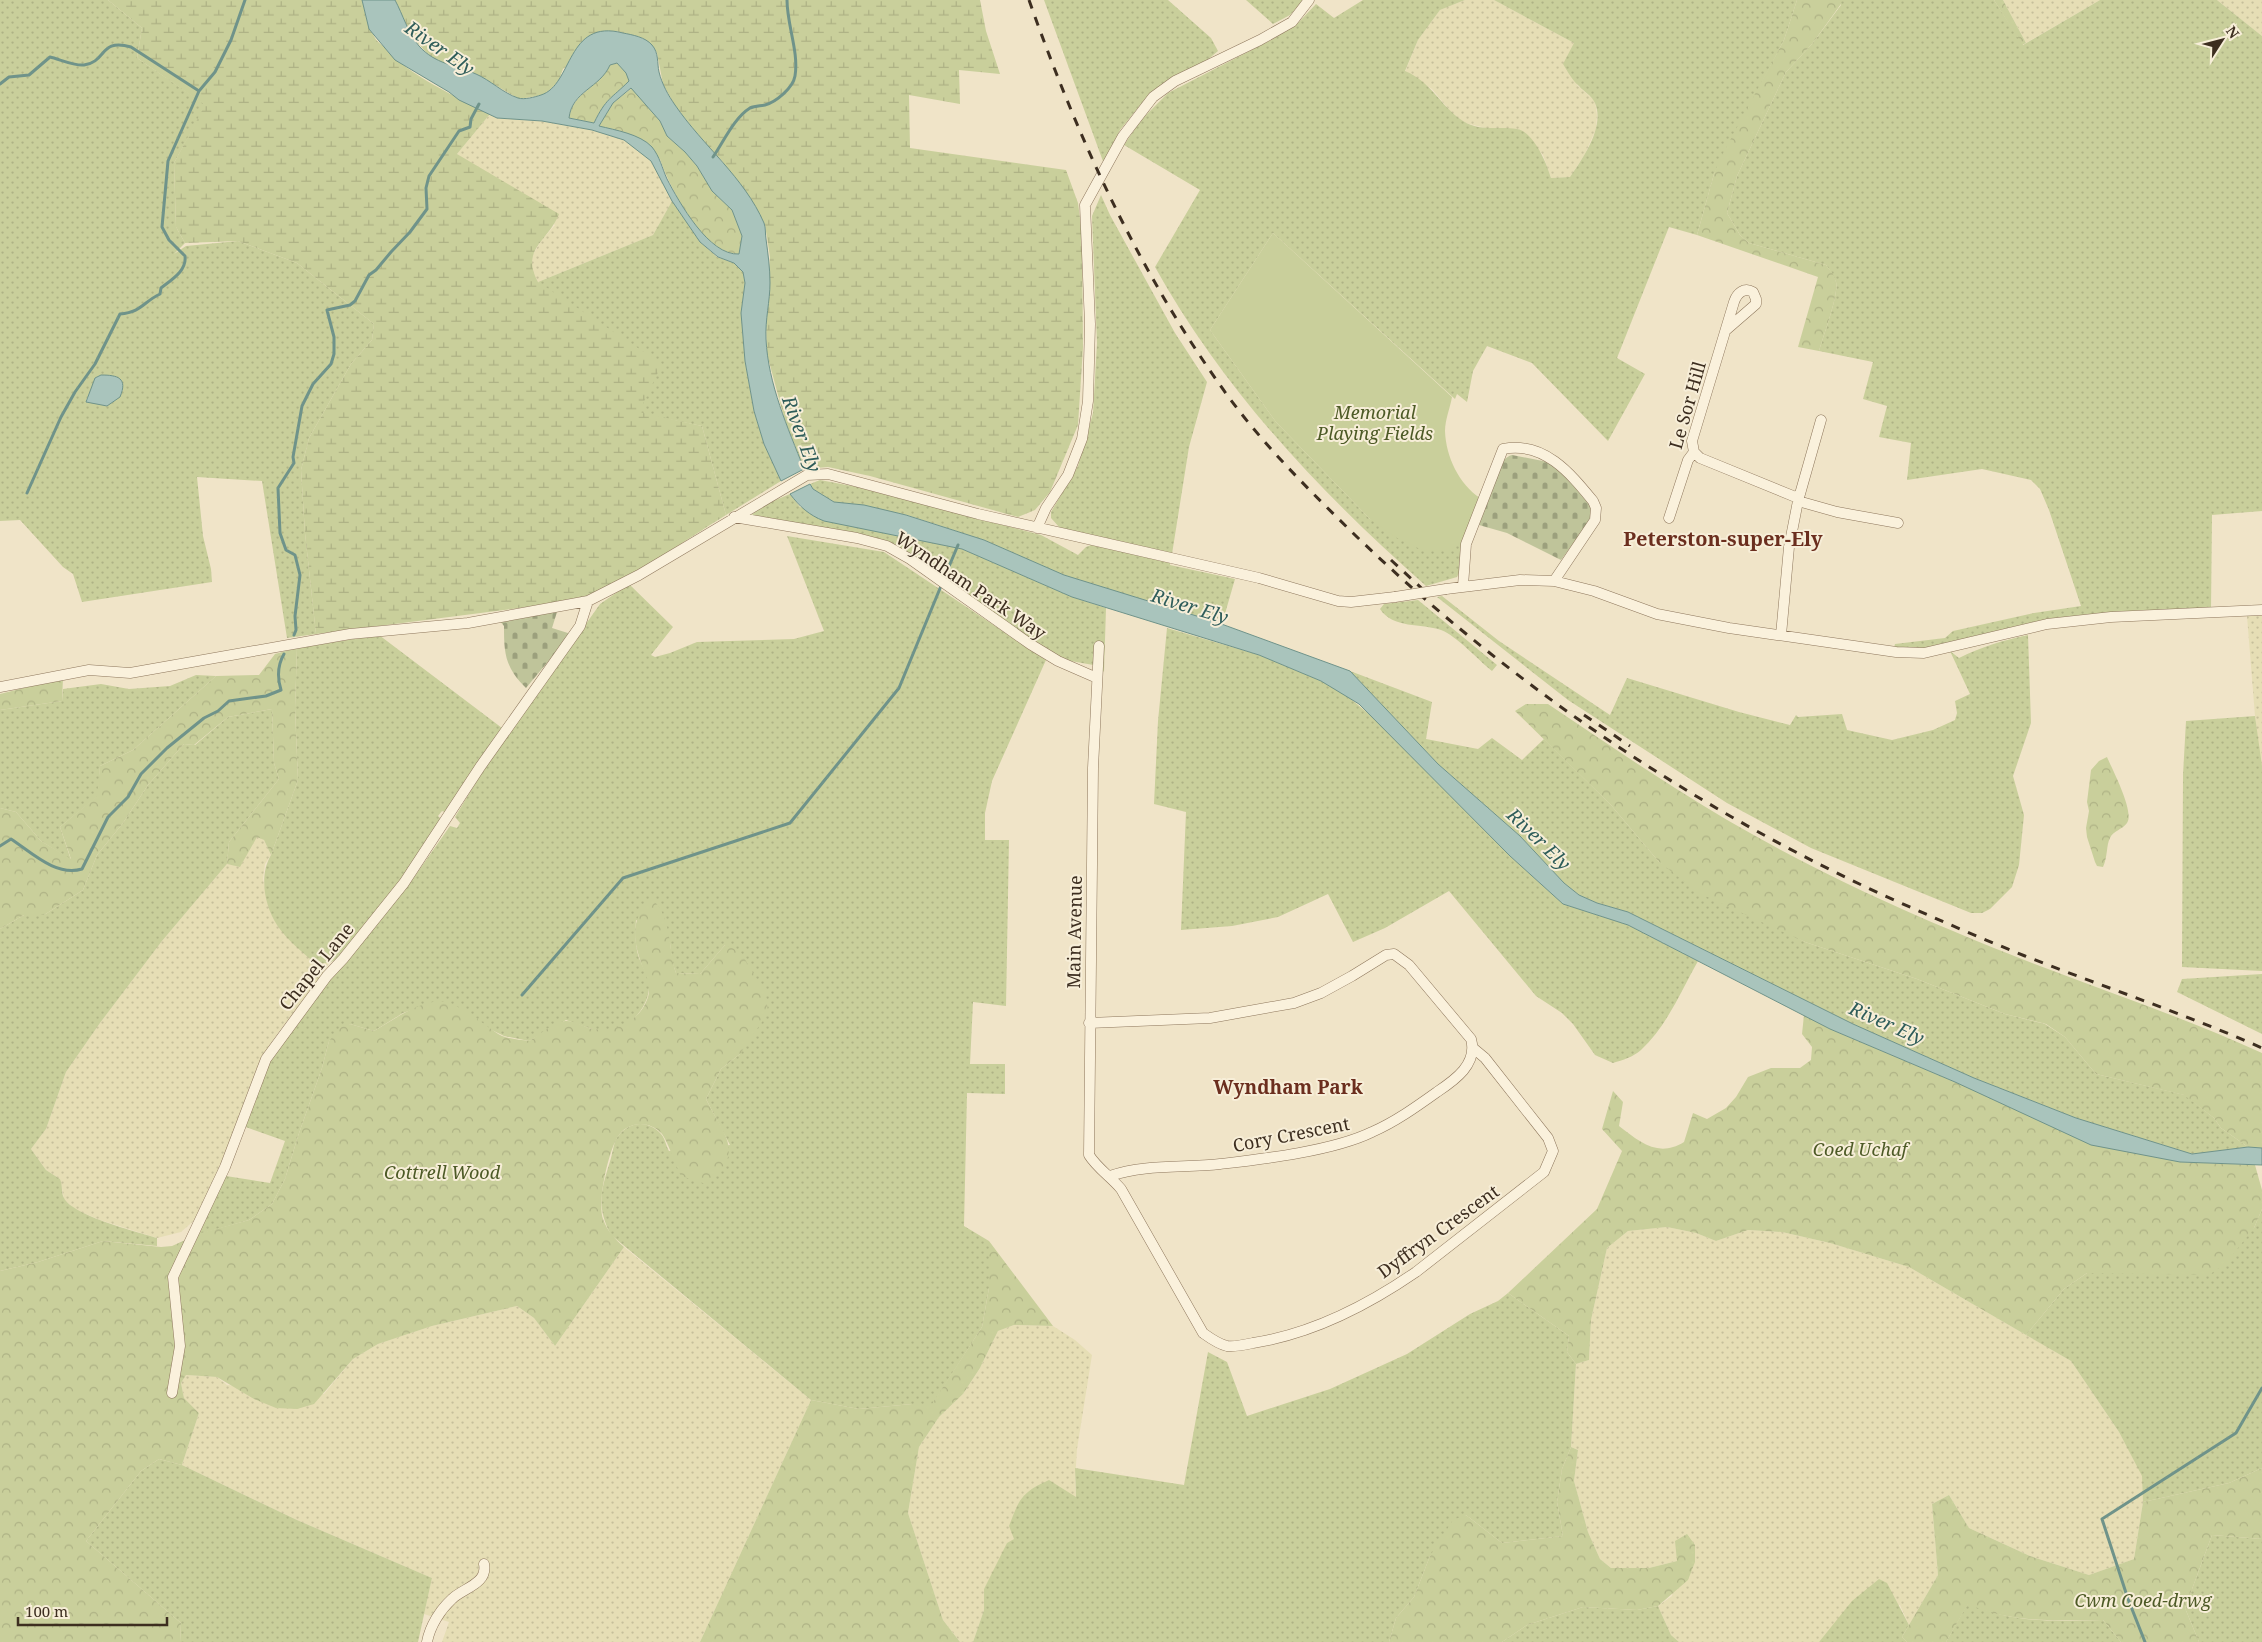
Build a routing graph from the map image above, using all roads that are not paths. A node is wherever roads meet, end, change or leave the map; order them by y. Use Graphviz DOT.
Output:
graph roads {
  1 [pos="1309,0"];
  2 [pos="1726,330"];
  3 [pos="1821,420"];
  4 [pos="1694,452"];
  5 [pos="1798,500"];
  6 [pos="734,517"];
  7 [pos="1670,518"];
  8 [pos="1898,523"];
  9 [pos="1037,528"];
  10 [pos="1554,581"];
  11 [pos="1463,586"];
  12 [pos="588,601"];
  13 [pos="2262,610"];
  14 [pos="1781,634"];
  15 [pos="1099,646"];
  16 [pos="1097,678"];
  17 [pos="0,687"];
  18 [pos="1089,1023"];
  19 [pos="1474,1048"];
  20 [pos="1110,1176"];
  21 [pos="172,1393"];
  22 [pos="484,1564"];
  23 [pos="427,1642"];
  1 -- 9 [label="street"];
  2 -- 4 [label="street, Le Sor Hill"];
  3 -- 5 [label="street"];
  4 -- 5 [label="street"];
  4 -- 7 [label="street, Le Sor Hill"];
  5 -- 8 [label="street"];
  5 -- 14 [label="street"];
  6 -- 9 [label="street"];
  6 -- 12 [label="street"];
  6 -- 16 [label="street, Wyndham Park Way"];
  9 -- 11 [label="street, bridge"];
  10 -- 11 [label="street"];
  10 -- 11 [label="street"];
  10 -- 14 [label="street"];
  12 -- 17 [label="street"];
  12 -- 21 [label="street, Chapel Lane"];
  13 -- 14 [label="street"];
  15 -- 16 [label="street, Main Avenue"];
  16 -- 18 [label="street, Main Avenue"];
  18 -- 19 [label="street"];
  18 -- 20 [label="street, Main Avenue"];
  19 -- 20 [label="street, Cory Crescent"];
  19 -- 20 [label="street, Dyffryn Crescent"];
  22 -- 23 [label="street"];
}
